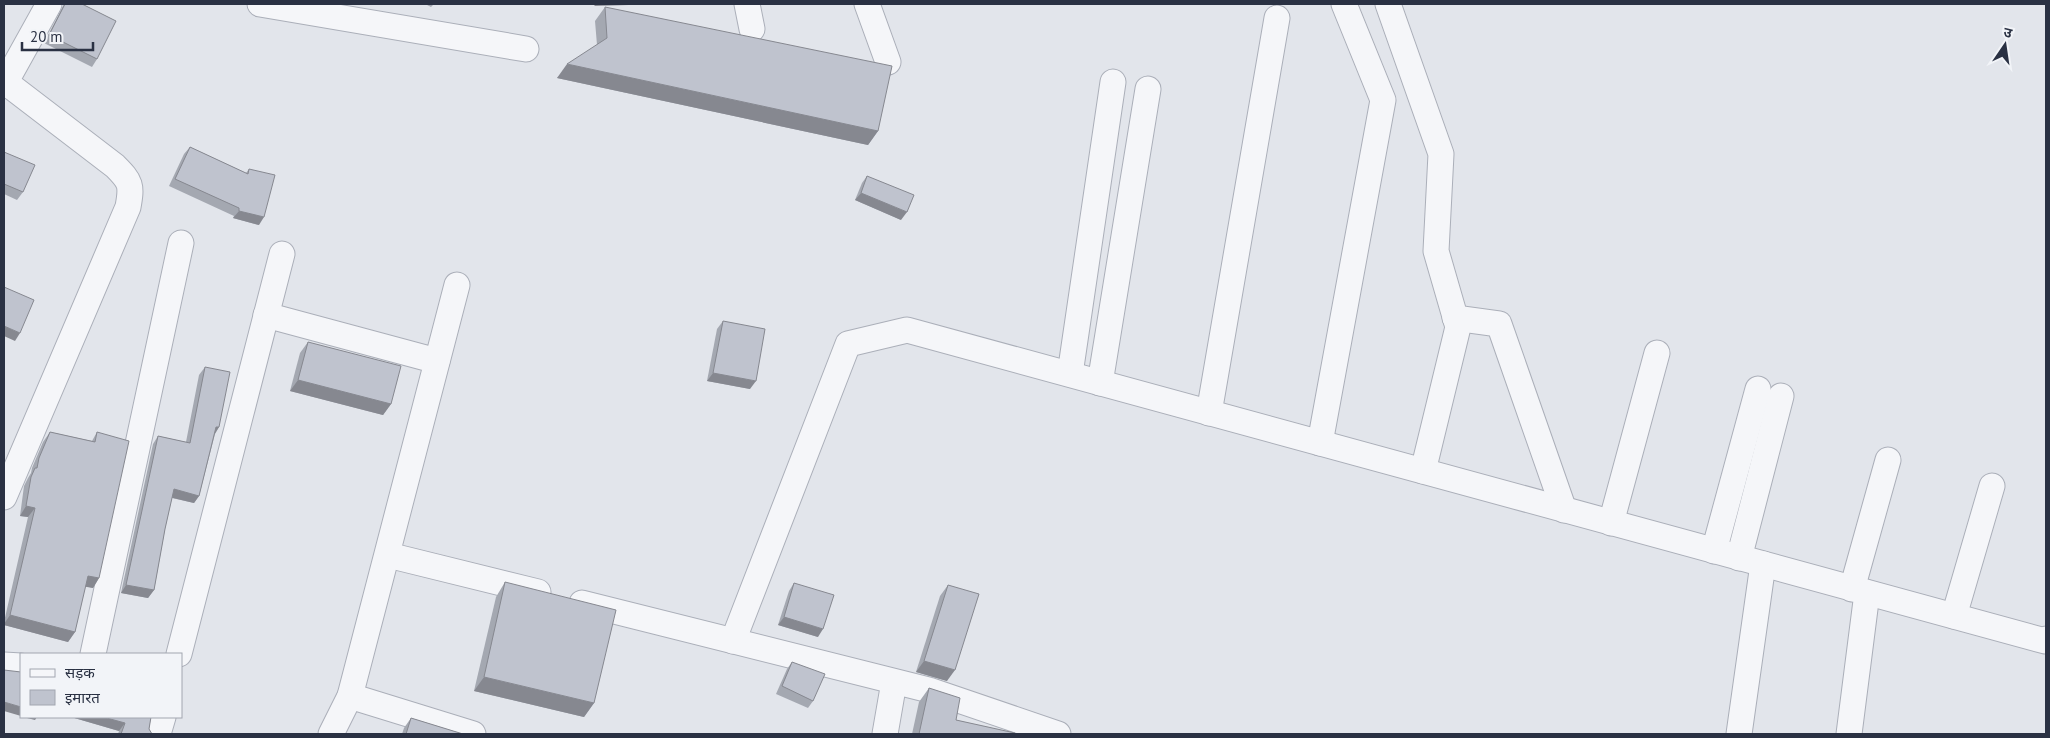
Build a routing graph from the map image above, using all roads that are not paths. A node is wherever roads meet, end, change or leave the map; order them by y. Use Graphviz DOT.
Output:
graph roads {
  1 [pos="49,4"];
  2 [pos="260,4"];
  3 [pos="747,4"];
  4 [pos="868,4"];
  5 [pos="1344,4"];
  6 [pos="1388,4"];
  7 [pos="1278,18"];
  8 [pos="752,29"];
  9 [pos="526,48"];
  10 [pos="888,62"];
  11 [pos="4,82"];
  12 [pos="1112,82"];
  13 [pos="1148,89"];
  14 [pos="181,243"];
  15 [pos="282,254"];
  16 [pos="457,285"];
  17 [pos="266,315"];
  18 [pos="1455,318"];
  19 [pos="1657,353"];
  20 [pos="438,361"];
  21 [pos="1070,374"];
  22 [pos="1100,383"];
  23 [pos="1210,413"];
  24 [pos="1320,443"];
  25 [pos="1888,460"];
  26 [pos="1423,471"];
  27 [pos="1992,486"];
  28 [pos="4,497"];
  29 [pos="1564,510"];
  30 [pos="1611,523"];
  31 [pos="1714,551"];
  32 [pos="388,555"];
  33 [pos="1739,558"];
  34 [pos="1763,564"];
  35 [pos="1860,591"];
  36 [pos="1954,616"];
  37 [pos="2046,639"];
  38 [pos="733,641"];
  39 [pos="93,653"];
  40 [pos="179,653"];
  41 [pos="4,665"];
  42 [pos="20,666"];
  43 [pos="894,682"];
  44 [pos="350,696"];
  45 [pos="162,718"];
  46 [pos="1033,730"];
  47 [pos="158,734"];
  48 [pos="331,734"];
  49 [pos="473,734"];
  50 [pos="885,734"];
  51 [pos="1058,734"];
  52 [pos="1739,734"];
  53 [pos="1849,734"];
  1 -- 11 [label="street"];
  2 -- 9 [label="street"];
  3 -- 8 [label="street"];
  4 -- 10 [label="street"];
  5 -- 24 [label="street"];
  6 -- 18 [label="street"];
  7 -- 23 [label="street"];
  11 -- 28 [label="street"];
  12 -- 21 [label="street"];
  13 -- 22 [label="street"];
  14 -- 39 [label="street"];
  15 -- 17 [label="street"];
  16 -- 20 [label="street"];
  17 -- 20 [label="street"];
  17 -- 40 [label="street"];
  18 -- 26 [label="street"];
  18 -- 29 [label="street"];
  19 -- 30 [label="street"];
  20 -- 32 [label="street"];
  21 -- 22 [label="street"];
  21 -- 38 [label="street"];
  22 -- 23 [label="street"];
  23 -- 24 [label="street"];
  24 -- 26 [label="street"];
  25 -- 35 [label="street"];
  26 -- 29 [label="street"];
  27 -- 36 [label="street"];
  29 -- 30 [label="street"];
  30 -- 31 [label="street"];
  31 -- 33 [label="street"];
  31 -- 33 [label="street"];
  32 -- 38 [label="street"];
  32 -- 44 [label="street"];
  33 -- 34 [label="street"];
  34 -- 35 [label="street"];
  34 -- 52 [label="street"];
  35 -- 36 [label="street"];
  35 -- 53 [label="street"];
  36 -- 37 [label="street"];
  38 -- 43 [label="street"];
  41 -- 42 [label="street"];
  43 -- 46 [label="street"];
  43 -- 50 [label="street"];
  44 -- 48 [label="street"];
  44 -- 49 [label="street"];
  45 -- 47 [label="street"];
  46 -- 51 [label="street"];
}
